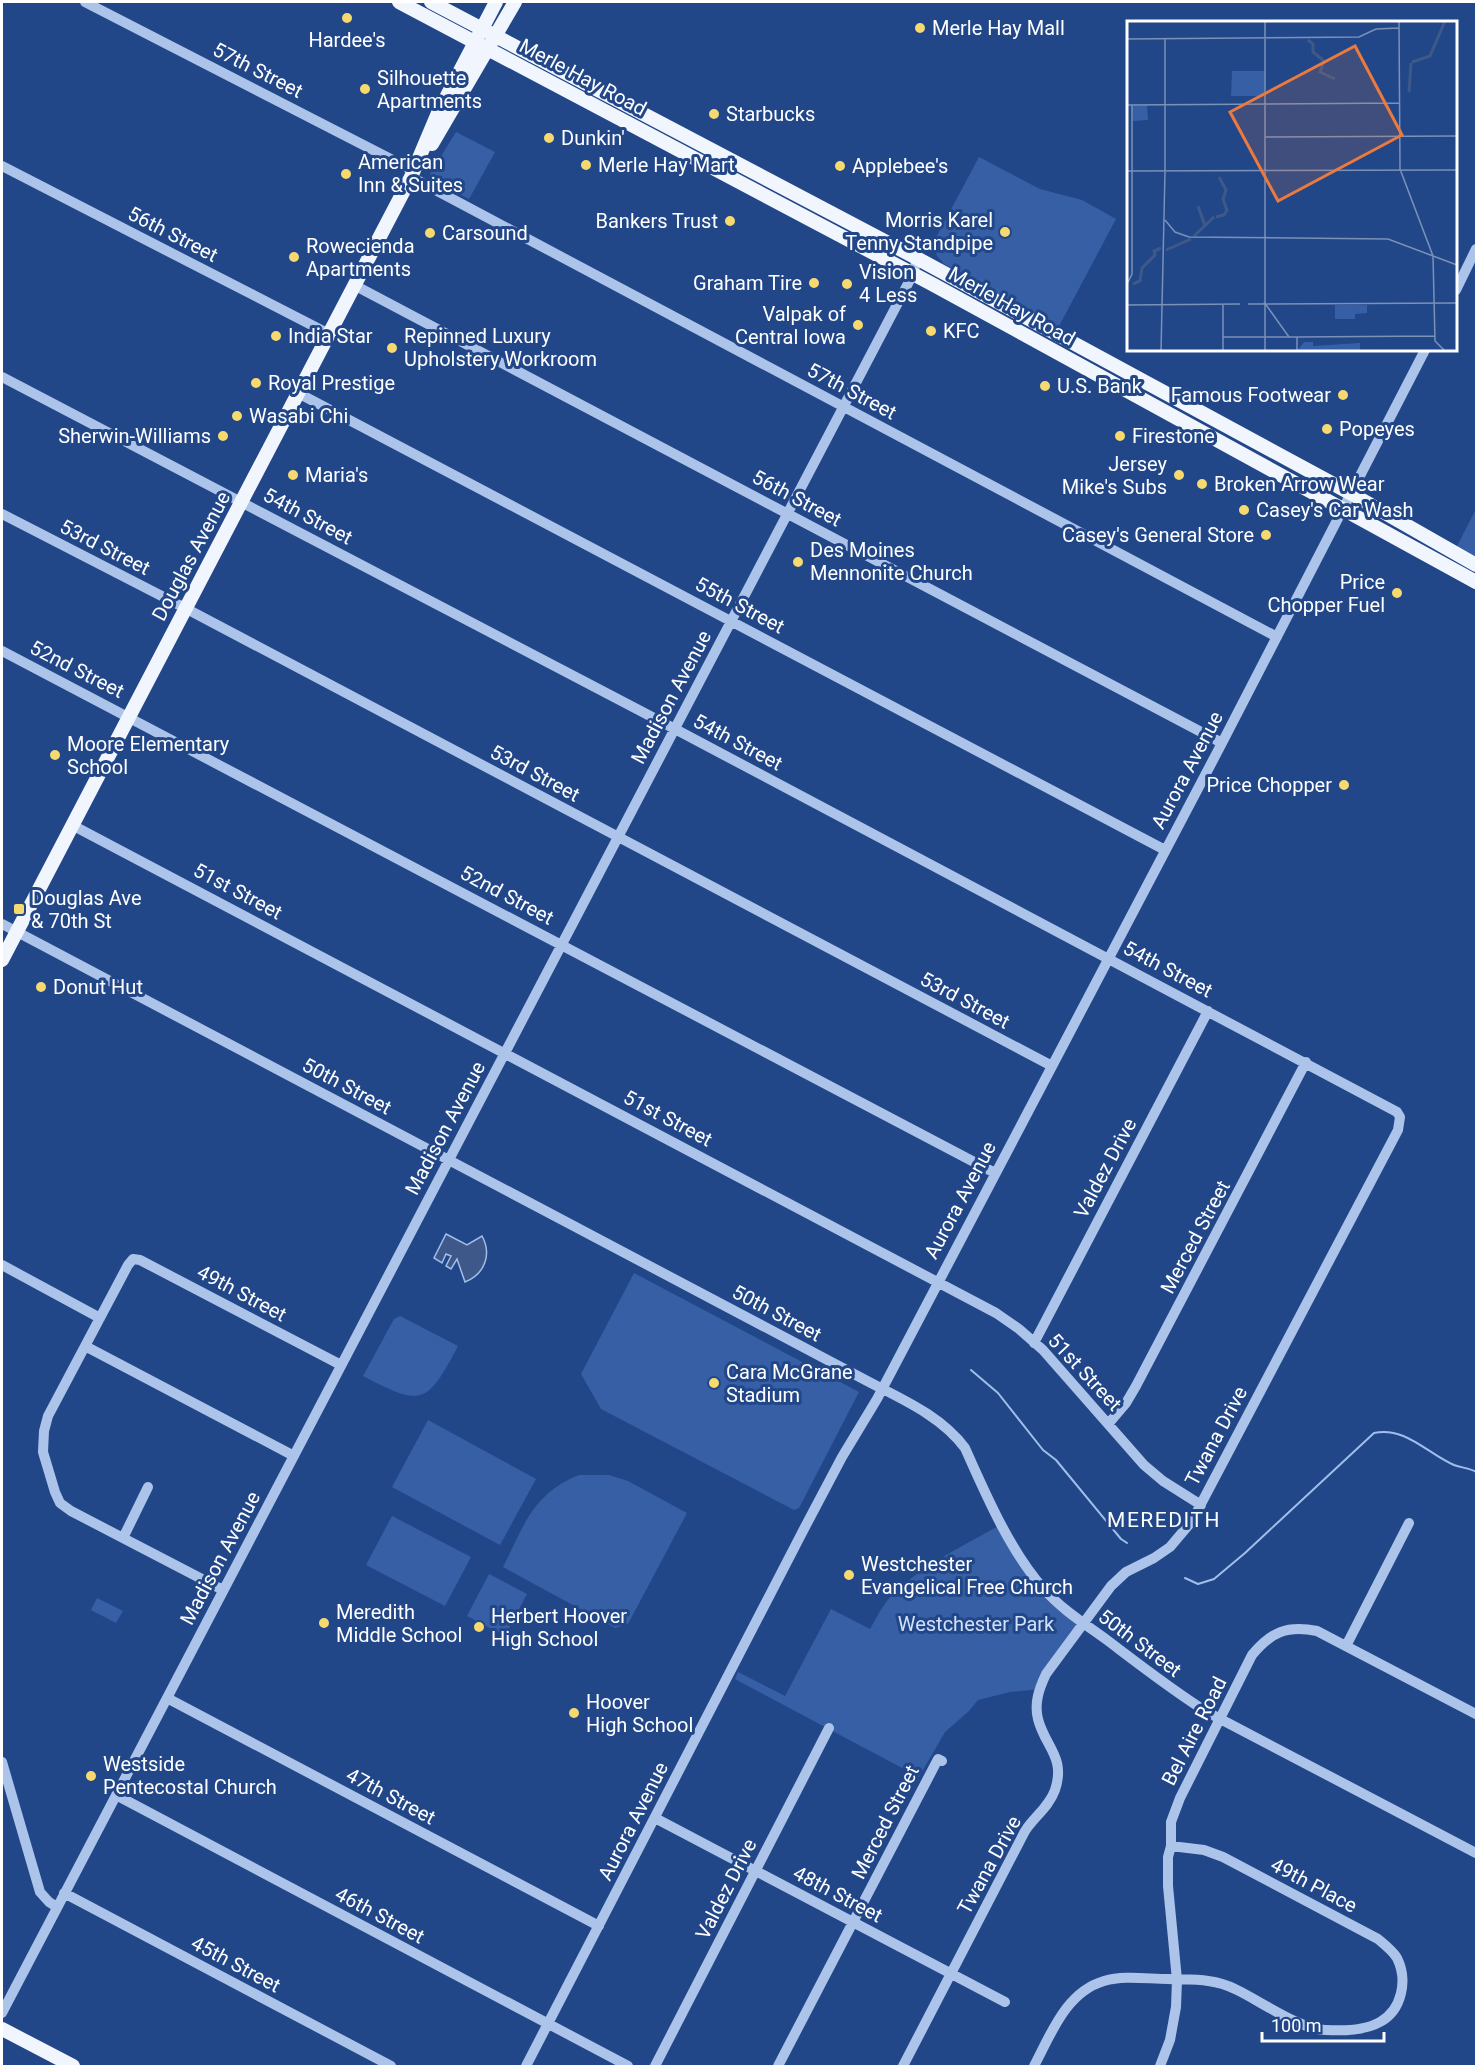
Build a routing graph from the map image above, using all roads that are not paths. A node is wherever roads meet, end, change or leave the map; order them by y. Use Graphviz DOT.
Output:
graph roads {
  1 [pos="85,2"];
  2 [pos="399,2"];
  3 [pos="431,2"];
  4 [pos="496,2"];
  5 [pos="515,2"];
  6 [pos="482,28"];
  7 [pos="496,35"];
  8 [pos="474,42"];
  9 [pos="488,49"];
  10 [pos="2,166"];
  11 [pos="413,174"];
  12 [pos="1476,249"];
  13 [pos="917,258"];
  14 [pos="913,274"];
  15 [pos="354,285"];
  16 [pos="1457,286"];
  17 [pos="329,334"];
  18 [pos="1424,351"];
  19 [pos="2,377"];
  20 [pos="298,393"];
  21 [pos="843,407"];
  22 [pos="1350,493"];
  23 [pos="242,501"];
  24 [pos="1343,507"];
  25 [pos="787,513"];
  26 [pos="2,514"];
  27 [pos="1476,565"];
  28 [pos="1476,582"];
  29 [pos="185,608"];
  30 [pos="731,621"];
  31 [pos="1277,637"];
  32 [pos="2,651"];
  33 [pos="129,717"];
  34 [pos="675,729"];
  35 [pos="1222,743"];
  36 [pos="72,825"];
  37 [pos="618,837"];
  38 [pos="1165,850"];
  39 [pos="2,924"];
  40 [pos="16,932"];
  41 [pos="561,945"];
  42 [pos="1108,958"];
  43 [pos="2,960"];
  44 [pos="1208,1011"];
  45 [pos="505,1053"];
  46 [pos="1306,1062"];
  47 [pos="1052,1066"];
  48 [pos="1393,1108"];
  49 [pos="449,1160"];
  50 [pos="995,1173"];
  51 [pos="2,1265"];
  52 [pos="938,1281"];
  53 [pos="99,1318"];
  54 [pos="1034,1343"];
  55 [pos="85,1346"];
  56 [pos="341,1365"];
  57 [pos="882,1389"];
  58 [pos="1109,1423"];
  59 [pos="294,1456"];
  60 [pos="148,1488"];
  61 [pos="1201,1505"];
  62 [pos="1409,1523"];
  63 [pos="123,1538"];
  64 [pos="223,1590"];
  65 [pos="1083,1622"];
  66 [pos="1346,1646"];
  67 [pos="167,1698"];
  68 [pos="1476,1714"];
  69 [pos="1220,1719"];
  70 [pos="829,1728"];
  71 [pos="942,1761"];
  72 [pos="2,1762"];
  73 [pos="116,1795"];
  74 [pos="655,1818"];
  75 [pos="1171,1846"];
  76 [pos="1476,1853"];
  77 [pos="755,1871"];
  78 [pos="64,1893"];
  79 [pos="57,1907"];
  80 [pos="853,1922"];
  81 [pos="599,1926"];
  82 [pos="951,1974"];
  83 [pos="1177,1980"];
  84 [pos="1005,2002"];
  85 [pos="2,2013"];
  86 [pos="548,2024"];
  87 [pos="2,2029"];
  88 [pos="73,2067"];
  89 [pos="391,2067"];
  90 [pos="526,2067"];
  91 [pos="628,2067"];
  92 [pos="655,2067"];
  93 [pos="778,2067"];
  94 [pos="903,2067"];
  95 [pos="1034,2067"];
  96 [pos="1160,2067"];
  1 -- 11 [label="street, 57th Street"];
  2 -- 8 [label="main road, Merle Hay Road"];
  3 -- 6 [label="main road, Merle Hay Road"];
  4 -- 6 [label="main road, Douglas Avenue"];
  5 -- 7 [label="main road, Douglas Avenue"];
  6 -- 7 [label="main road, Merle Hay Road"];
  6 -- 8 [label="main road, Douglas Avenue"];
  7 -- 9 [label="main road, Douglas Avenue"];
  7 -- 13 [label="main road, Merle Hay Road"];
  8 -- 9 [label="main road, Merle Hay Road"];
  8 -- 11 [label="main road, Douglas Avenue"];
  9 -- 11 [label="main road, Douglas Avenue"];
  9 -- 14 [label="main road, Merle Hay Road"];
  10 -- 17 [label="street, 56th Street"];
  11 -- 15 [label="main road, Douglas Avenue"];
  11 -- 21 [label="street, 57th Street"];
  12 -- 16 [label="street"];
  13 -- 14 [label="street, Madison Avenue"];
  13 -- 22 [label="main road, Merle Hay Road"];
  14 -- 21 [label="street, Madison Avenue"];
  14 -- 24 [label="main road, Merle Hay Road"];
  15 -- 17 [label="main road, Douglas Avenue"];
  15 -- 25 [label="street, 56th Street"];
  17 -- 20 [label="main road, Douglas Avenue"];
  18 -- 22 [label="street, Aurora Avenue"];
  19 -- 23 [label="street, 54th Street"];
  20 -- 23 [label="main road, Douglas Avenue"];
  20 -- 30 [label="street, 55th Street"];
  21 -- 25 [label="street, Madison Avenue"];
  21 -- 31 [label="street, 57th Street"];
  22 -- 24 [label="street, Aurora Avenue"];
  22 -- 27 [label="main road, Merle Hay Road"];
  23 -- 29 [label="main road, Douglas Avenue"];
  23 -- 34 [label="street, 54th Street"];
  24 -- 28 [label="main road, Merle Hay Road"];
  24 -- 31 [label="street, Aurora Avenue"];
  25 -- 30 [label="street, Madison Avenue"];
  25 -- 35 [label="street, 56th Street"];
  26 -- 29 [label="street, 53rd Street"];
  29 -- 33 [label="main road, Douglas Avenue"];
  29 -- 37 [label="street, 53rd Street"];
  30 -- 34 [label="street, Madison Avenue"];
  30 -- 38 [label="street, 55th Street"];
  31 -- 35 [label="street, Aurora Avenue"];
  32 -- 33 [label="street, 52nd Street"];
  33 -- 36 [label="main road, Douglas Avenue"];
  33 -- 41 [label="street, 52nd Street"];
  34 -- 37 [label="street, Madison Avenue"];
  34 -- 42 [label="street, 54th Street"];
  35 -- 38 [label="street, Aurora Avenue"];
  36 -- 40 [label="main road, Douglas Avenue"];
  36 -- 45 [label="street, 51st Street"];
  37 -- 41 [label="street, Madison Avenue"];
  37 -- 47 [label="street, 53rd Street"];
  38 -- 42 [label="street, Aurora Avenue"];
  39 -- 40 [label="street, 50th Street"];
  40 -- 43 [label="main road, Douglas Avenue"];
  40 -- 49 [label="street, 50th Street"];
  41 -- 45 [label="street, Madison Avenue"];
  41 -- 50 [label="street, 52nd Street"];
  42 -- 44 [label="street, 54th Street"];
  42 -- 47 [label="street, Aurora Avenue"];
  44 -- 46 [label="street, 54th Street"];
  44 -- 54 [label="street, Valdez Drive"];
  45 -- 49 [label="street, Madison Avenue"];
  45 -- 52 [label="street, 51st Street"];
  46 -- 48 [label="street, 54th Street"];
  46 -- 58 [label="street, Merced Street"];
  47 -- 50 [label="street, Aurora Avenue"];
  48 -- 61 [label="street, Twana Drive"];
  49 -- 56 [label="street, Madison Avenue"];
  49 -- 57 [label="street, 50th Street"];
  50 -- 52 [label="street, Aurora Avenue"];
  51 -- 53 [label="street"];
  52 -- 54 [label="street, 51st Street"];
  52 -- 57 [label="street, Aurora Avenue"];
  53 -- 55 [label="street"];
  53 -- 56 [label="street, 49th Street"];
  54 -- 58 [label="street, 51st Street"];
  55 -- 59 [label="street"];
  55 -- 63 [label="street"];
  56 -- 59 [label="street, Madison Avenue"];
  57 -- 65 [label="street, 50th Street"];
  57 -- 74 [label="street, Aurora Avenue"];
  58 -- 61 [label="street, 51st Street"];
  59 -- 64 [label="street, Madison Avenue"];
  60 -- 63 [label="street"];
  61 -- 65 [label="street, Twana Drive"];
  62 -- 66 [label="street"];
  63 -- 64 [label="street"];
  64 -- 67 [label="street, Madison Avenue"];
  65 -- 69 [label="street, 50th Street"];
  65 -- 82 [label="street, Twana Drive"];
  66 -- 68 [label="street"];
  66 -- 69 [label="street, Bel Aire Road"];
  67 -- 73 [label="street, Madison Avenue"];
  67 -- 81 [label="street, 47th Street"];
  69 -- 75 [label="street, Bel Aire Road"];
  69 -- 76 [label="street, 50th Street"];
  70 -- 77 [label="street, Valdez Drive"];
  71 -- 80 [label="street, Merced Street"];
  72 -- 79 [label="street"];
  73 -- 78 [label="street, Madison Avenue"];
  73 -- 86 [label="street, 46th Street"];
  74 -- 77 [label="street, 48th Street"];
  74 -- 81 [label="street, Aurora Avenue"];
  75 -- 83 [label="street, Bel Aire Road"];
  75 -- 83 [label="street, 49th Place"];
  77 -- 80 [label="street, 48th Street"];
  77 -- 92 [label="street, Valdez Drive"];
  78 -- 79 [label="street, Madison Avenue"];
  78 -- 89 [label="street, 45th Street"];
  79 -- 85 [label="street, Madison Avenue"];
  80 -- 82 [label="street, 48th Street"];
  80 -- 93 [label="street, Merced Street"];
  81 -- 86 [label="street, Aurora Avenue"];
  82 -- 84 [label="street, 48th Street"];
  82 -- 94 [label="street, Twana Drive"];
  83 -- 95 [label="street"];
  83 -- 96 [label="street, Bel Aire Road"];
  86 -- 90 [label="street, Aurora Avenue"];
  86 -- 91 [label="street, 46th Street"];
  87 -- 88 [label="main road"];
}
